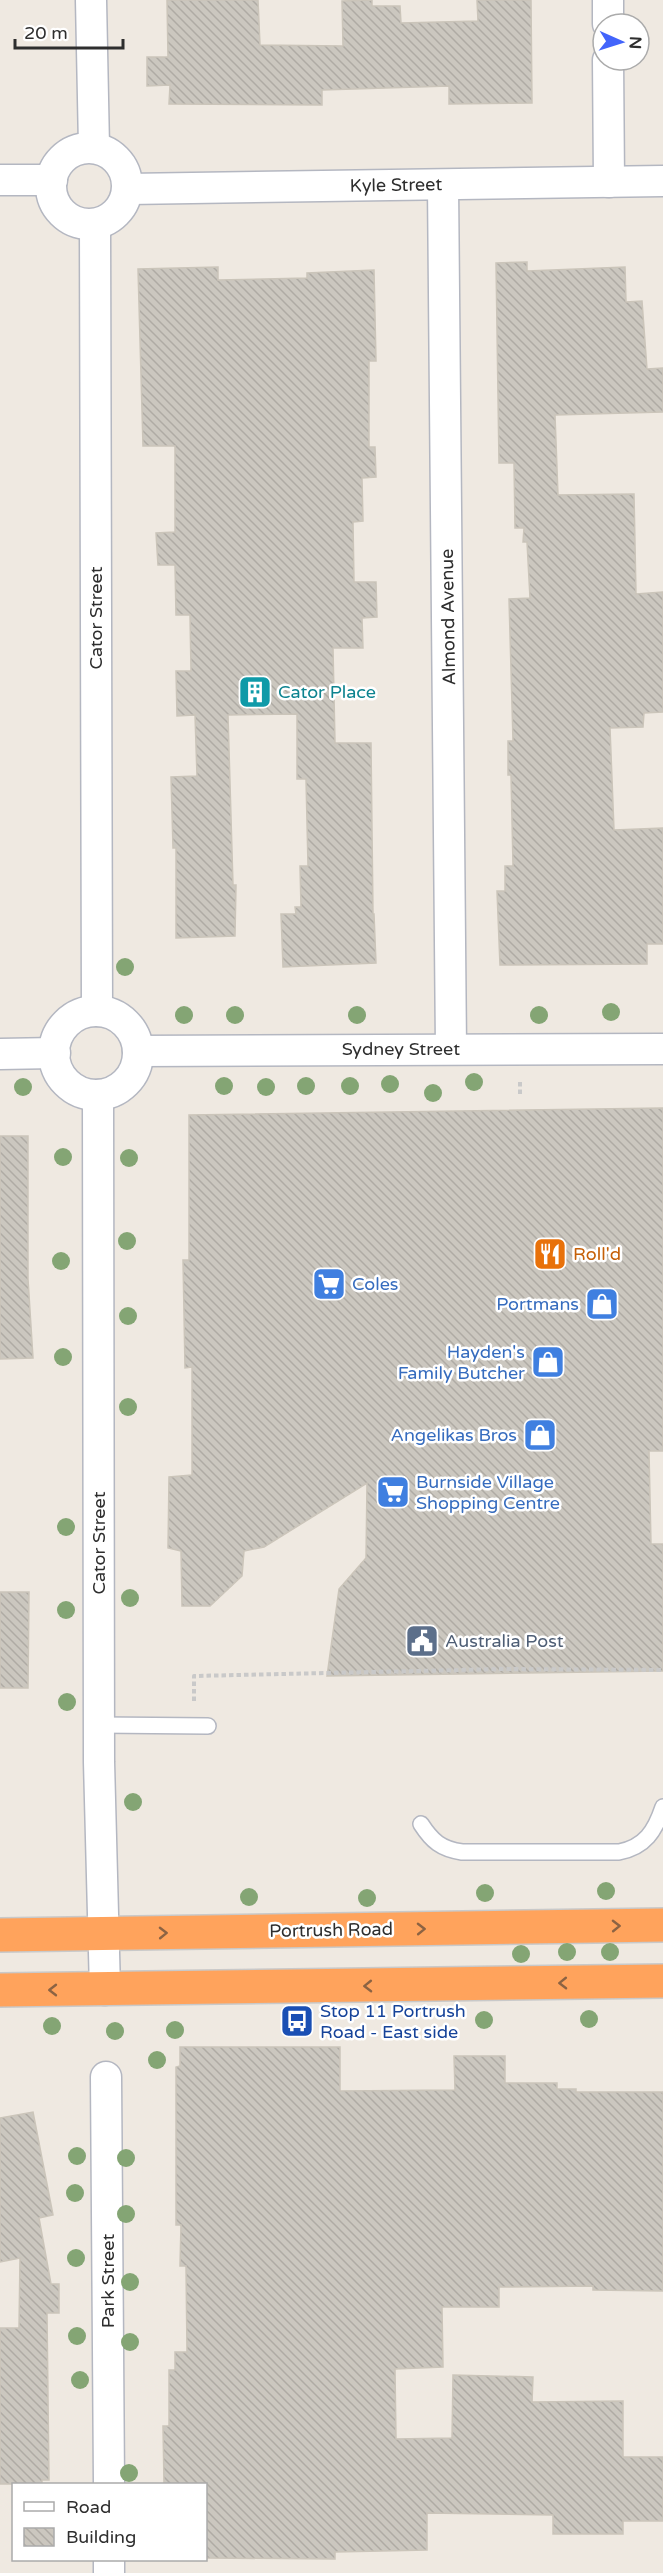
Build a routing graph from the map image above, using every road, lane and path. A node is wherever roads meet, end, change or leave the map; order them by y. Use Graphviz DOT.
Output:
graph roads {
  1 [pos="91,0"];
  2 [pos="608,72"];
  3 [pos="94,147"];
  4 [pos="0,180"];
  5 [pos="51,180"];
  6 [pos="663,181"];
  7 [pos="609,182"];
  8 [pos="443,185"];
  9 [pos="128,189"];
  10 [pos="95,224"];
  11 [pos="97,1011"];
  12 [pos="451,1049"];
  13 [pos="663,1049"];
  14 [pos="138,1051"];
  15 [pos="54,1053"];
  16 [pos="0,1054"];
  17 [pos="98,1095"];
  18 [pos="663,1670"];
  19 [pos="194,1704"];
  20 [pos="99,1725"];
  21 [pos="208,1726"];
  22 [pos="662,1815"];
  23 [pos="421,1824"];
  24 [pos="663,1925"];
  25 [pos="104,1934"];
  26 [pos="0,1935"];
  27 [pos="663,1981"];
  28 [pos="0,1990"];
  29 [pos="105,1990"];
  30 [pos="106,2078"];
  31 [pos="109,2483"];
  1 -- 3 [label="street"];
  2 -- 7 [label="street"];
  3 -- 5 [label="street"];
  3 -- 9 [label="street"];
  4 -- 5 [label="street"];
  5 -- 10 [label="street"];
  6 -- 7 [label="street, Kyle Street"];
  7 -- 8 [label="street, Kyle Street"];
  8 -- 9 [label="street, Kyle Street"];
  8 -- 12 [label="street, Almond Avenue"];
  9 -- 10 [label="street"];
  10 -- 11 [label="street, Cator Street"];
  11 -- 14 [label="street"];
  11 -- 15 [label="street"];
  12 -- 13 [label="street, Sydney Street"];
  12 -- 14 [label="street, Sydney Street"];
  14 -- 17 [label="street"];
  15 -- 16 [label="street"];
  15 -- 17 [label="street"];
  17 -- 20 [label="street, Cator Street"];
  18 -- 19 [label="path"];
  20 -- 21 [label="lane"];
  20 -- 25 [label="street, Cator Street"];
  22 -- 23 [label="lane"];
  25 -- 24 [label="highway, Portrush Road, one-way"];
  25 -- 26 [label="highway, Portrush Road"];
  25 -- 29 [label="street, Cator Street"];
  27 -- 29 [label="highway, one-way"];
  29 -- 28 [label="highway, one-way"];
  30 -- 31 [label="street, Park Street"];
}
